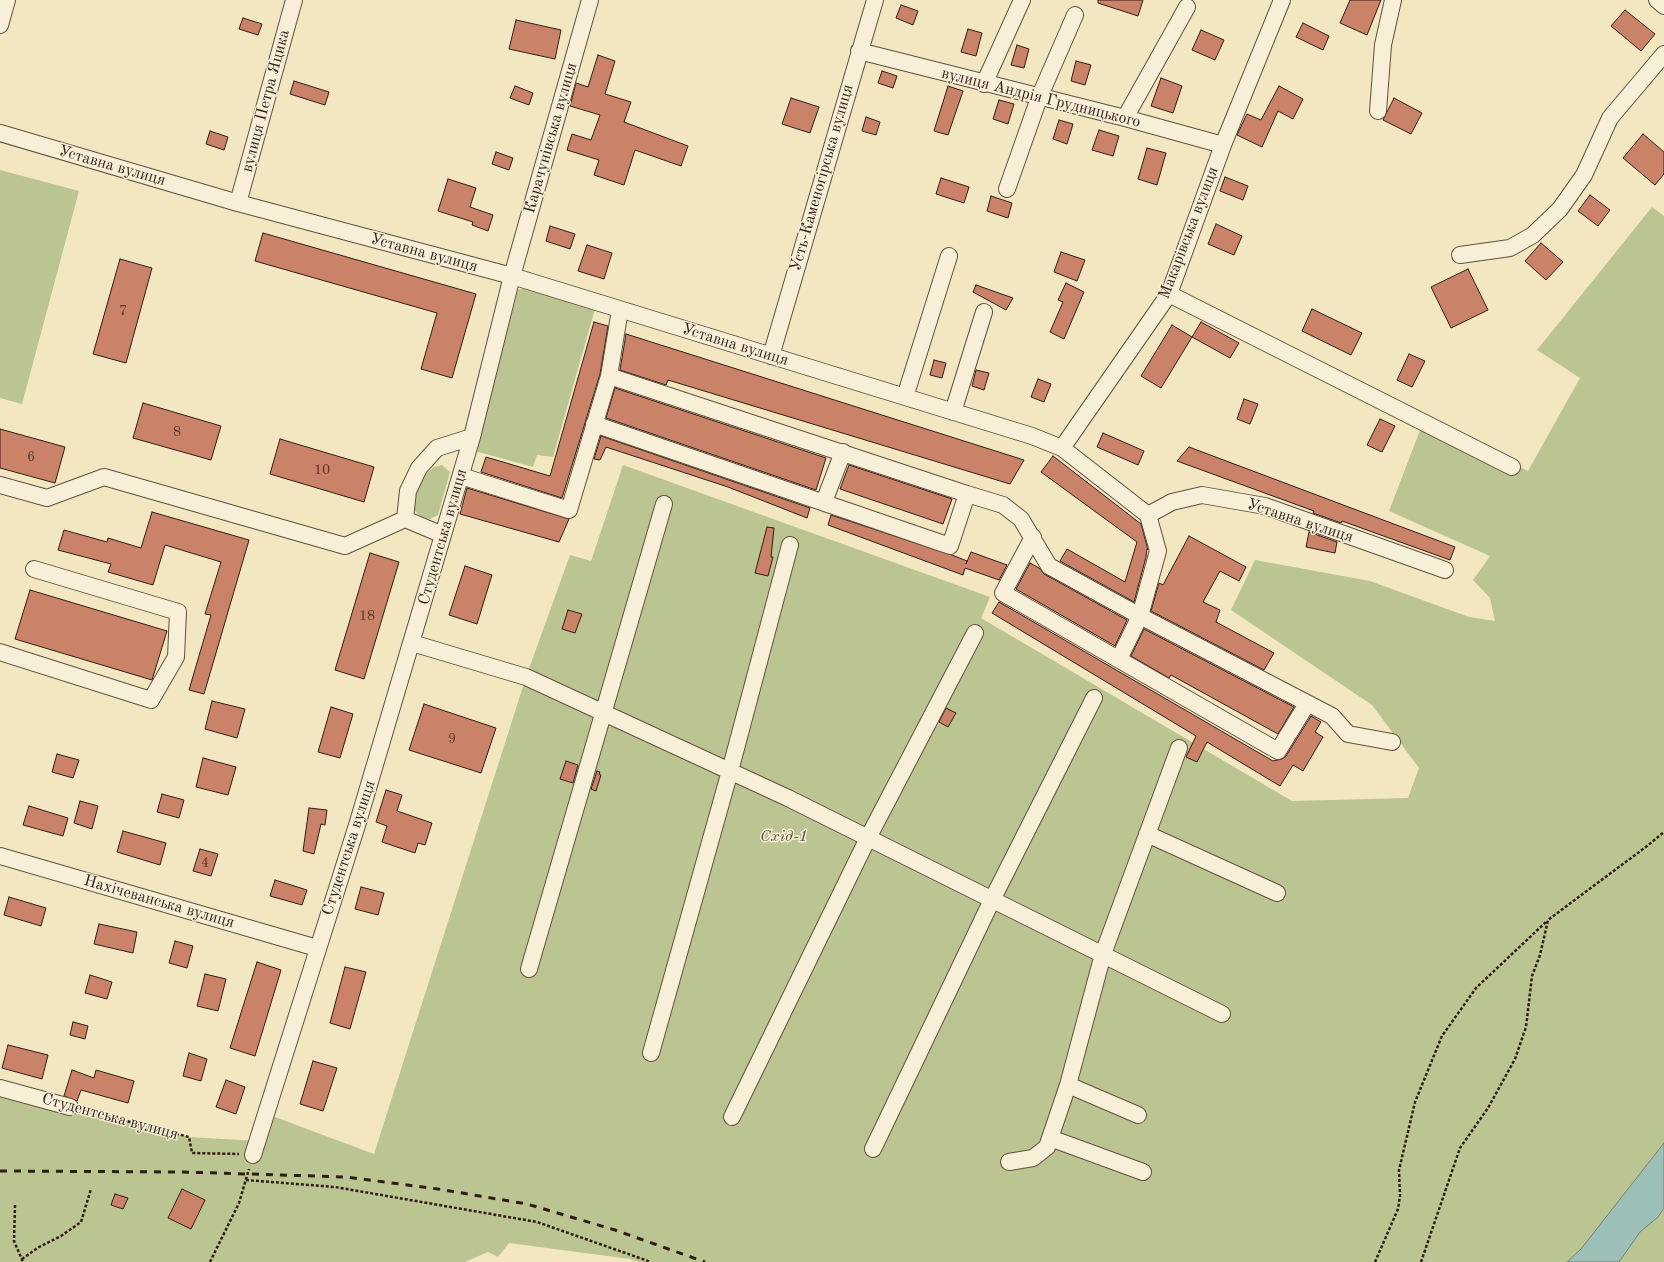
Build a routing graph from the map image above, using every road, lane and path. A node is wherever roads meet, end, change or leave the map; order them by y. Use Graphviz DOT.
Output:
graph roads {
  1 [pos="7,0"];
  2 [pos="294,0"];
  3 [pos="590,0"];
  4 [pos="875,0"];
  5 [pos="1022,0"];
  6 [pos="1282,0"];
  7 [pos="1393,0"];
  8 [pos="1657,0"];
  9 [pos="1664,6"];
  10 [pos="1187,7"];
  11 [pos="1075,15"];
  12 [pos="0,25"];
  13 [pos="859,51"];
  14 [pos="1664,54"];
  15 [pos="984,84"];
  16 [pos="1039,98"];
  17 [pos="1378,111"];
  18 [pos="1125,118"];
  19 [pos="0,133"];
  20 [pos="1223,145"];
  21 [pos="1007,189"];
  22 [pos="238,203"];
  23 [pos="949,256"];
  24 [pos="1460,256"];
  25 [pos="512,276"];
  26 [pos="1169,294"];
  27 [pos="620,310"];
  28 [pos="984,312"];
  29 [pos="771,356"];
  30 [pos="609,376"];
  31 [pos="905,397"];
  32 [pos="953,412"];
  33 [pos="594,424"];
  34 [pos="472,437"];
  35 [pos="1062,448"];
  36 [pos="843,452"];
  37 [pos="1512,467"];
  38 [pos="461,476"];
  39 [pos="0,485"];
  40 [pos="968,494"];
  41 [pos="824,502"];
  42 [pos="664,504"];
  43 [pos="1148,515"];
  44 [pos="405,519"];
  45 [pos="443,535"];
  46 [pos="1033,537"];
  47 [pos="790,545"];
  48 [pos="34,569"];
  49 [pos="1445,570"];
  50 [pos="1140,616"];
  51 [pos="975,633"];
  52 [pos="412,643"];
  53 [pos="0,652"];
  54 [pos="1119,659"];
  55 [pos="1094,698"];
  56 [pos="1307,704"];
  57 [pos="604,712"];
  58 [pos="1392,742"];
  59 [pos="1179,748"];
  60 [pos="730,771"];
  61 [pos="1664,832"];
  62 [pos="1147,834"];
  63 [pos="868,838"];
  64 [pos="0,856"];
  65 [pos="1277,893"];
  66 [pos="992,900"];
  67 [pos="1548,920"];
  68 [pos="317,948"];
  69 [pos="1103,954"];
  70 [pos="529,969"];
  71 [pos="1222,1014"];
  72 [pos="651,1053"];
  73 [pos="1068,1085"];
  74 [pos="0,1088"];
  75 [pos="70,1107"];
  76 [pos="1138,1115"];
  77 [pos="732,1117"];
  78 [pos="1050,1138"];
  79 [pos="873,1148"];
  80 [pos="253,1155"];
  81 [pos="1010,1162"];
  82 [pos="1143,1172"];
  83 [pos="246,1180"];
  84 [pos="91,1189"];
  85 [pos="15,1205"];
  86 [pos="23,1261"];
  87 [pos="210,1262"];
  88 [pos="651,1262"];
  89 [pos="1375,1262"];
  90 [pos="1421,1262"];
  1 -- 12 [label="street"];
  2 -- 22 [label="street, вулиця Петра Яцика"];
  3 -- 25 [label="street, Карачунівська вулиця"];
  4 -- 13 [label="street, Усть-Каменогірська вулиця"];
  5 -- 15 [label="street"];
  6 -- 20 [label="street, Макарівська вулиця"];
  7 -- 17 [label="street"];
  8 -- 9 [label="street"];
  10 -- 18 [label="street"];
  11 -- 16 [label="street"];
  13 -- 15 [label="street, вулиця Андрія Грудницького"];
  13 -- 29 [label="street, Усть-Каменогірська вулиця"];
  14 -- 24 [label="street"];
  15 -- 16 [label="street, вулиця Андрія Грудницького"];
  16 -- 18 [label="street, вулиця Андрія Грудницького"];
  16 -- 21 [label="street"];
  18 -- 20 [label="street, вулиця Андрія Грудницького"];
  19 -- 22 [label="street, Уставна вулиця"];
  20 -- 26 [label="street, Макарівська вулиця"];
  22 -- 25 [label="street, Уставна вулиця"];
  23 -- 31 [label="street"];
  25 -- 27 [label="street, Уставна вулиця"];
  25 -- 34 [label="street, Студентська вулиця"];
  26 -- 35 [label="street, Макарівська вулиця"];
  26 -- 37 [label="street"];
  27 -- 29 [label="street, Уставна вулиця"];
  27 -- 30 [label="street"];
  28 -- 32 [label="street"];
  29 -- 31 [label="street, Уставна вулиця"];
  30 -- 33 [label="street"];
  30 -- 36 [label="street"];
  31 -- 32 [label="street, Уставна вулиця"];
  32 -- 35 [label="street, Уставна вулиця"];
  33 -- 38 [label="street"];
  33 -- 41 [label="street"];
  34 -- 38 [label="street, Студентська вулиця"];
  34 -- 44 [label="street"];
  35 -- 43 [label="street, Уставна вулиця"];
  36 -- 40 [label="street"];
  36 -- 41 [label="street"];
  38 -- 45 [label="street, Студентська вулиця"];
  39 -- 44 [label="street"];
  40 -- 41 [label="street"];
  40 -- 46 [label="street"];
  42 -- 57 [label="street"];
  43 -- 49 [label="street, Уставна вулиця"];
  43 -- 50 [label="street"];
  44 -- 45 [label="street"];
  45 -- 52 [label="street, Студентська вулиця"];
  46 -- 50 [label="street"];
  46 -- 54 [label="street"];
  47 -- 60 [label="street"];
  48 -- 53 [label="street"];
  50 -- 54 [label="street"];
  50 -- 56 [label="street"];
  51 -- 63 [label="street"];
  52 -- 57 [label="street"];
  52 -- 68 [label="street, Студентська вулиця"];
  54 -- 56 [label="street"];
  55 -- 66 [label="street"];
  56 -- 58 [label="street"];
  57 -- 60 [label="street"];
  57 -- 70 [label="street"];
  59 -- 62 [label="street"];
  60 -- 63 [label="street"];
  60 -- 72 [label="street"];
  61 -- 67 [label="path"];
  62 -- 65 [label="street"];
  62 -- 69 [label="street"];
  63 -- 66 [label="street"];
  63 -- 77 [label="street"];
  64 -- 68 [label="street, Нахічеванська вулиця"];
  66 -- 69 [label="street"];
  66 -- 79 [label="street"];
  67 -- 89 [label="path"];
  67 -- 90 [label="path"];
  68 -- 80 [label="street, Студентська вулиця"];
  69 -- 71 [label="street"];
  69 -- 73 [label="street"];
  73 -- 76 [label="street"];
  73 -- 78 [label="street"];
  74 -- 75 [label="street, Студентська вулиця"];
  75 -- 80 [label="path, Студентська вулиця"];
  78 -- 81 [label="street"];
  78 -- 82 [label="street"];
  80 -- 83 [label="path"];
  83 -- 87 [label="path"];
  83 -- 88 [label="path"];
  84 -- 86 [label="path"];
  85 -- 86 [label="path"];
}
